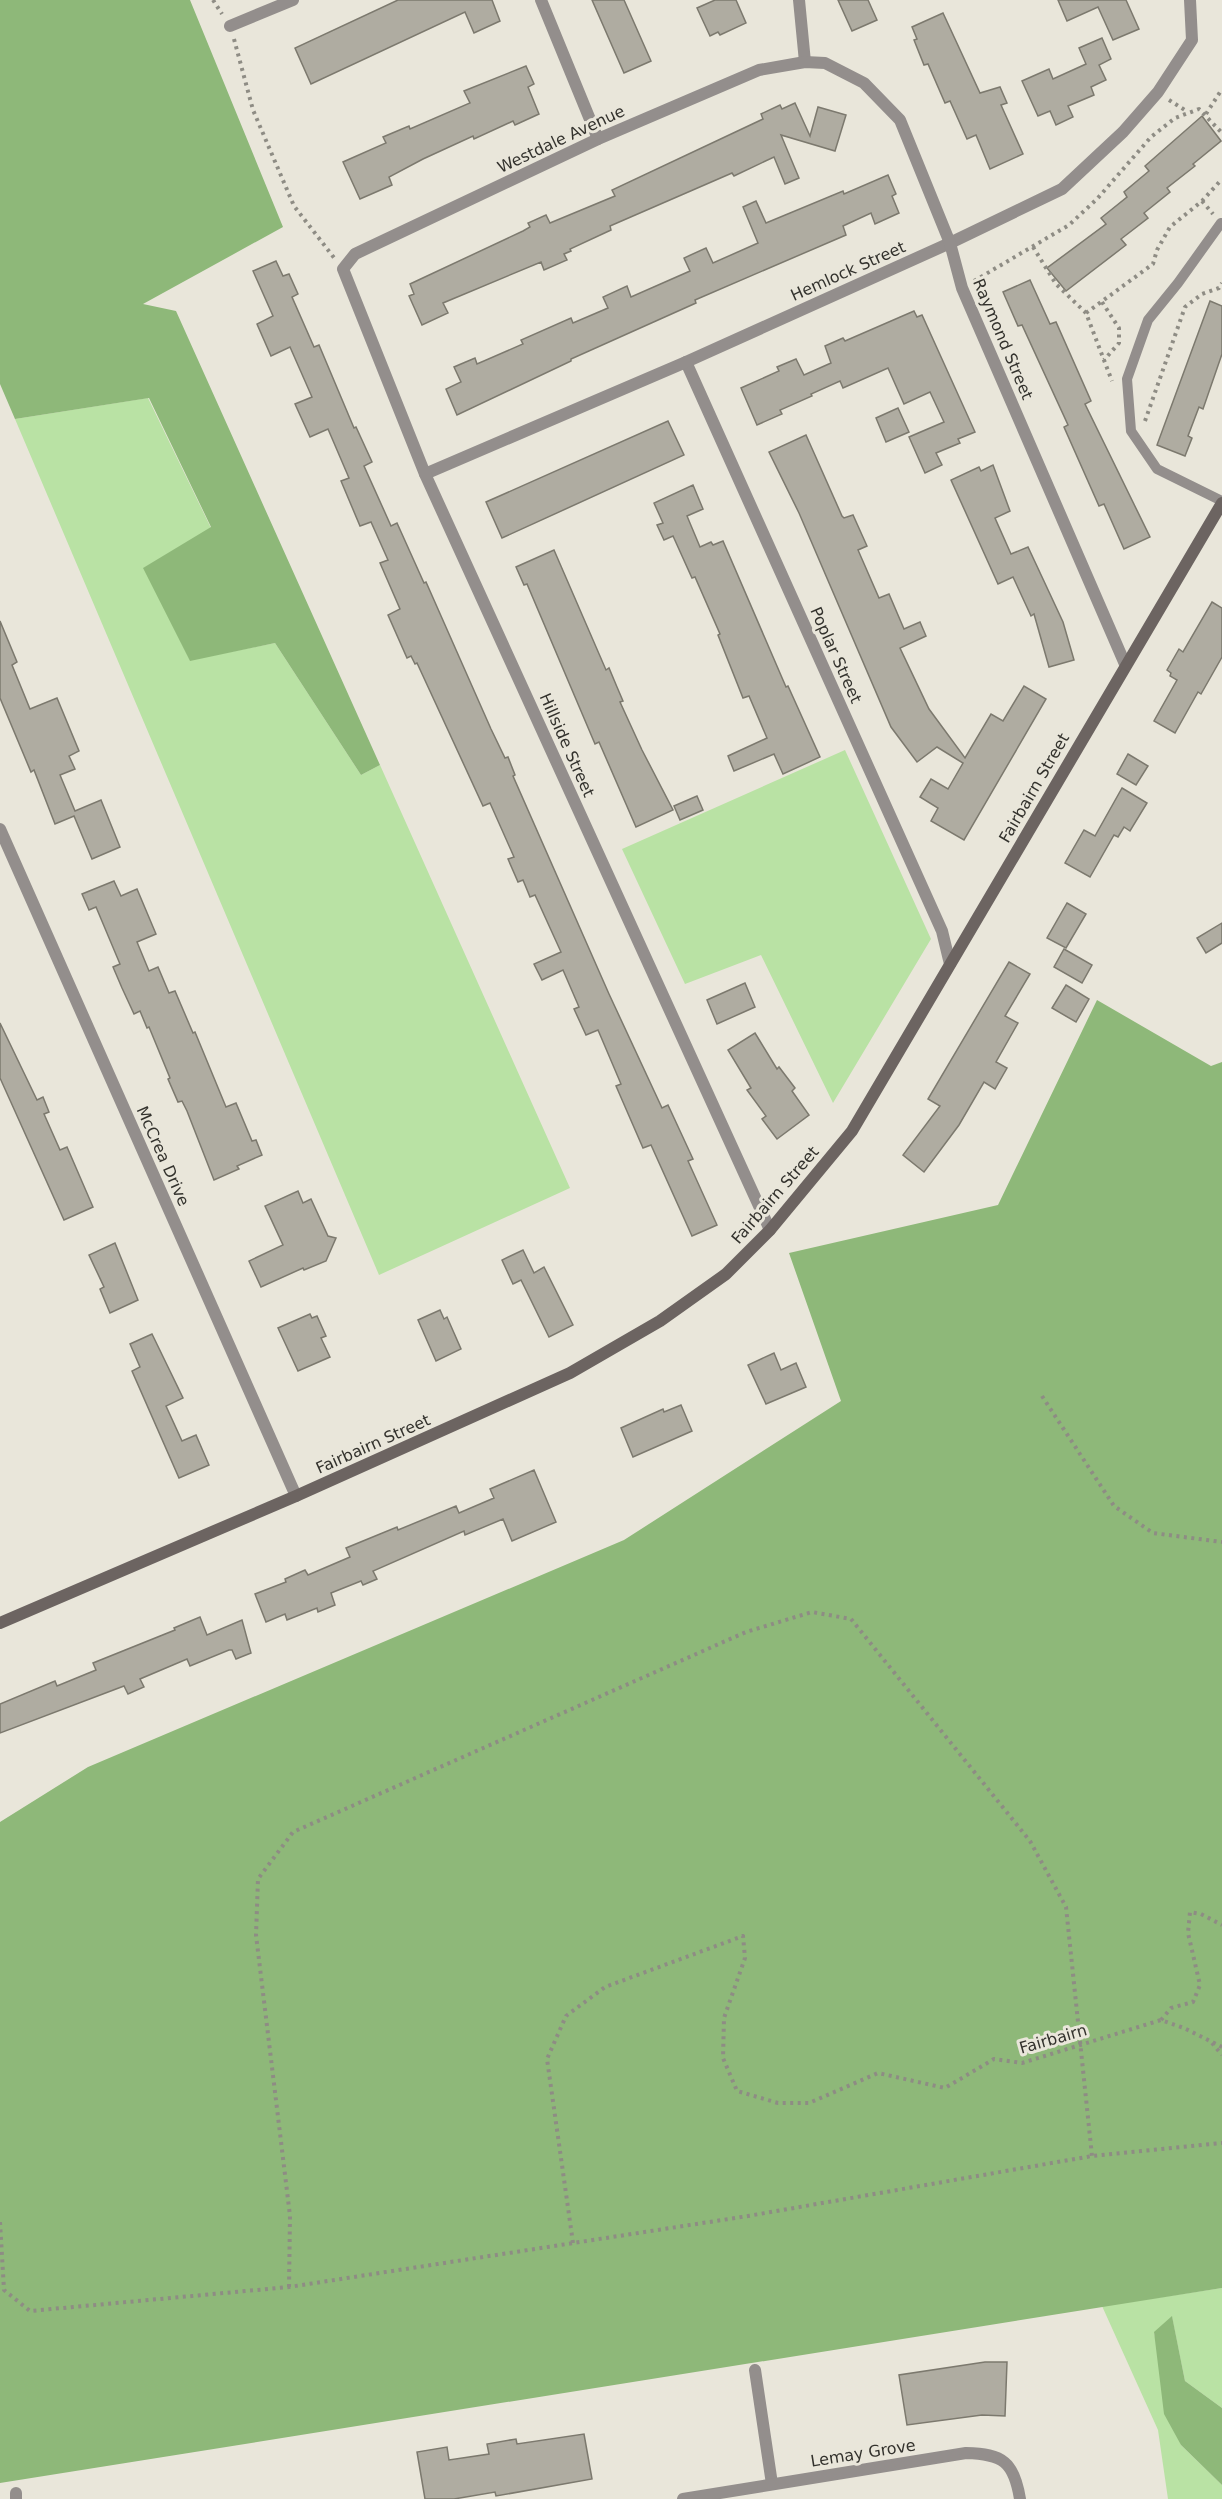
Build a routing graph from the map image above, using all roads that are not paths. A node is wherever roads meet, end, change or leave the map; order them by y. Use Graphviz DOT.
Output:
graph roads {
  1 [pos="293,0"];
  2 [pos="541,0"];
  3 [pos="799,0"];
  4 [pos="1190,0"];
  5 [pos="230,26"];
  6 [pos="805,62"];
  7 [pos="598,138"];
  8 [pos="1221,223"];
  9 [pos="950,243"];
  10 [pos="343,269"];
  11 [pos="686,362"];
  12 [pos="426,474"];
  13 [pos="1222,502"];
  14 [pos="1125,664"];
  15 [pos="0,829"];
  16 [pos="950,964"];
  17 [pos="770,1230"];
  18 [pos="296,1496"];
  19 [pos="0,1623"];
  20 [pos="755,2370"];
  21 [pos="772,2484"];
  22 [pos="683,2499"];
  23 [pos="1020,2499"];
  1 -- 5 [label="street"];
  2 -- 7 [label="street"];
  3 -- 6 [label="street"];
  4 -- 9 [label="street, Hemlock Street"];
  6 -- 7 [label="street, Westdale Avenue"];
  6 -- 9 [label="street, Raymond Street"];
  7 -- 10 [label="street, Westdale Avenue"];
  8 -- 13 [label="lane"];
  9 -- 11 [label="street, Hemlock Street"];
  9 -- 14 [label="street, Raymond Street"];
  10 -- 12 [label="street, Hillside Street"];
  11 -- 12 [label="street, Hemlock Street"];
  11 -- 16 [label="street, Poplar Street"];
  12 -- 17 [label="street, Hillside Street"];
  13 -- 14 [label="main road, Fairbairn Street"];
  14 -- 16 [label="main road, Fairbairn Street"];
  15 -- 18 [label="street, McCrea Drive"];
  16 -- 17 [label="main road, Fairbairn Street"];
  17 -- 18 [label="main road, Fairbairn Street"];
  18 -- 19 [label="main road, Fairbairn Street"];
  20 -- 21 [label="street"];
  21 -- 22 [label="street, Lemay Grove"];
  21 -- 23 [label="street, Lemay Grove"];
}
